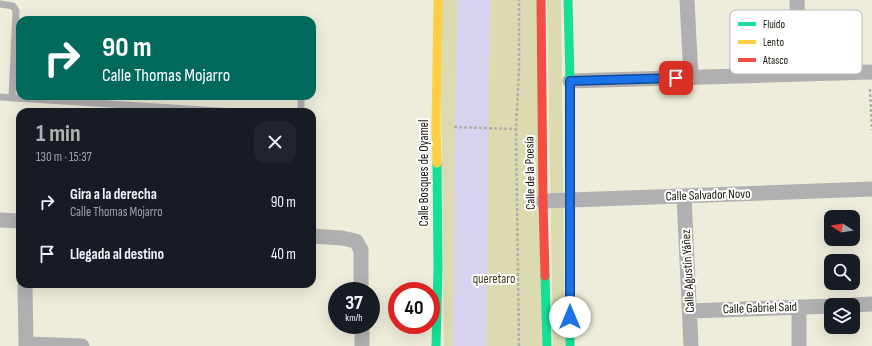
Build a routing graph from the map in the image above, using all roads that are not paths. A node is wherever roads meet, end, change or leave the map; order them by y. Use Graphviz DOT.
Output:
graph roads {
  1 [pos="438,0"];
  2 [pos="541,0"];
  3 [pos="568,0"];
  4 [pos="687,0"];
  5 [pos="797,0"];
  6 [pos="0,4"];
  7 [pos="797,10"];
  8 [pos="800,74"];
  9 [pos="691,78"];
  10 [pos="570,81"];
  11 [pos="0,97"];
  12 [pos="12,98"];
  13 [pos="16,98"];
  14 [pos="44,100"];
  15 [pos="171,108"];
  16 [pos="872,189"];
  17 [pos="684,196"];
  18 [pos="570,200"];
  19 [pos="543,201"];
  20 [pos="0,220"];
  21 [pos="16,221"];
  22 [pos="316,236"];
  23 [pos="361,282"];
  24 [pos="25,288"];
  25 [pos="872,304"];
  26 [pos="860,305"];
  27 [pos="824,306"];
  28 [pos="799,307"];
  29 [pos="690,310"];
  30 [pos="362,334"];
  31 [pos="27,345"];
  32 [pos="82,346"];
  33 [pos="362,346"];
  34 [pos="436,346"];
  35 [pos="548,346"];
  36 [pos="570,346"];
  37 [pos="691,346"];
  38 [pos="799,346"];
  1 -- 34 [label="street, Calle Bosques de Oyamel"];
  2 -- 19 [label="street, Calle de la Poesía"];
  3 -- 10 [label="street"];
  4 -- 9 [label="street"];
  5 -- 7 [label="street"];
  6 -- 12 [label="lane"];
  8 -- 9 [label="street"];
  9 -- 10 [label="street"];
  10 -- 18 [label="street"];
  11 -- 12 [label="lane"];
  12 -- 13 [label="lane"];
  14 -- 15 [label="lane"];
  16 -- 17 [label="street, Calle Salvador Novo"];
  17 -- 18 [label="street, Calle Salvador Novo"];
  17 -- 29 [label="street, Calle Agustín Yáñez"];
  18 -- 19 [label="street, Calle Salvador Novo"];
  18 -- 36 [label="street"];
  19 -- 35 [label="street, Calle de la Poesía"];
  20 -- 21 [label="street"];
  22 -- 23 [label="street"];
  24 -- 31 [label="street"];
  25 -- 26 [label="street"];
  27 -- 28 [label="street, Calle Gabriel Said"];
  28 -- 29 [label="street, Calle Gabriel Said"];
  28 -- 38 [label="street"];
  29 -- 37 [label="street, Calle Agustín Yáñez"];
  30 -- 33 [label="street"];
  31 -- 32 [label="street"];
}
